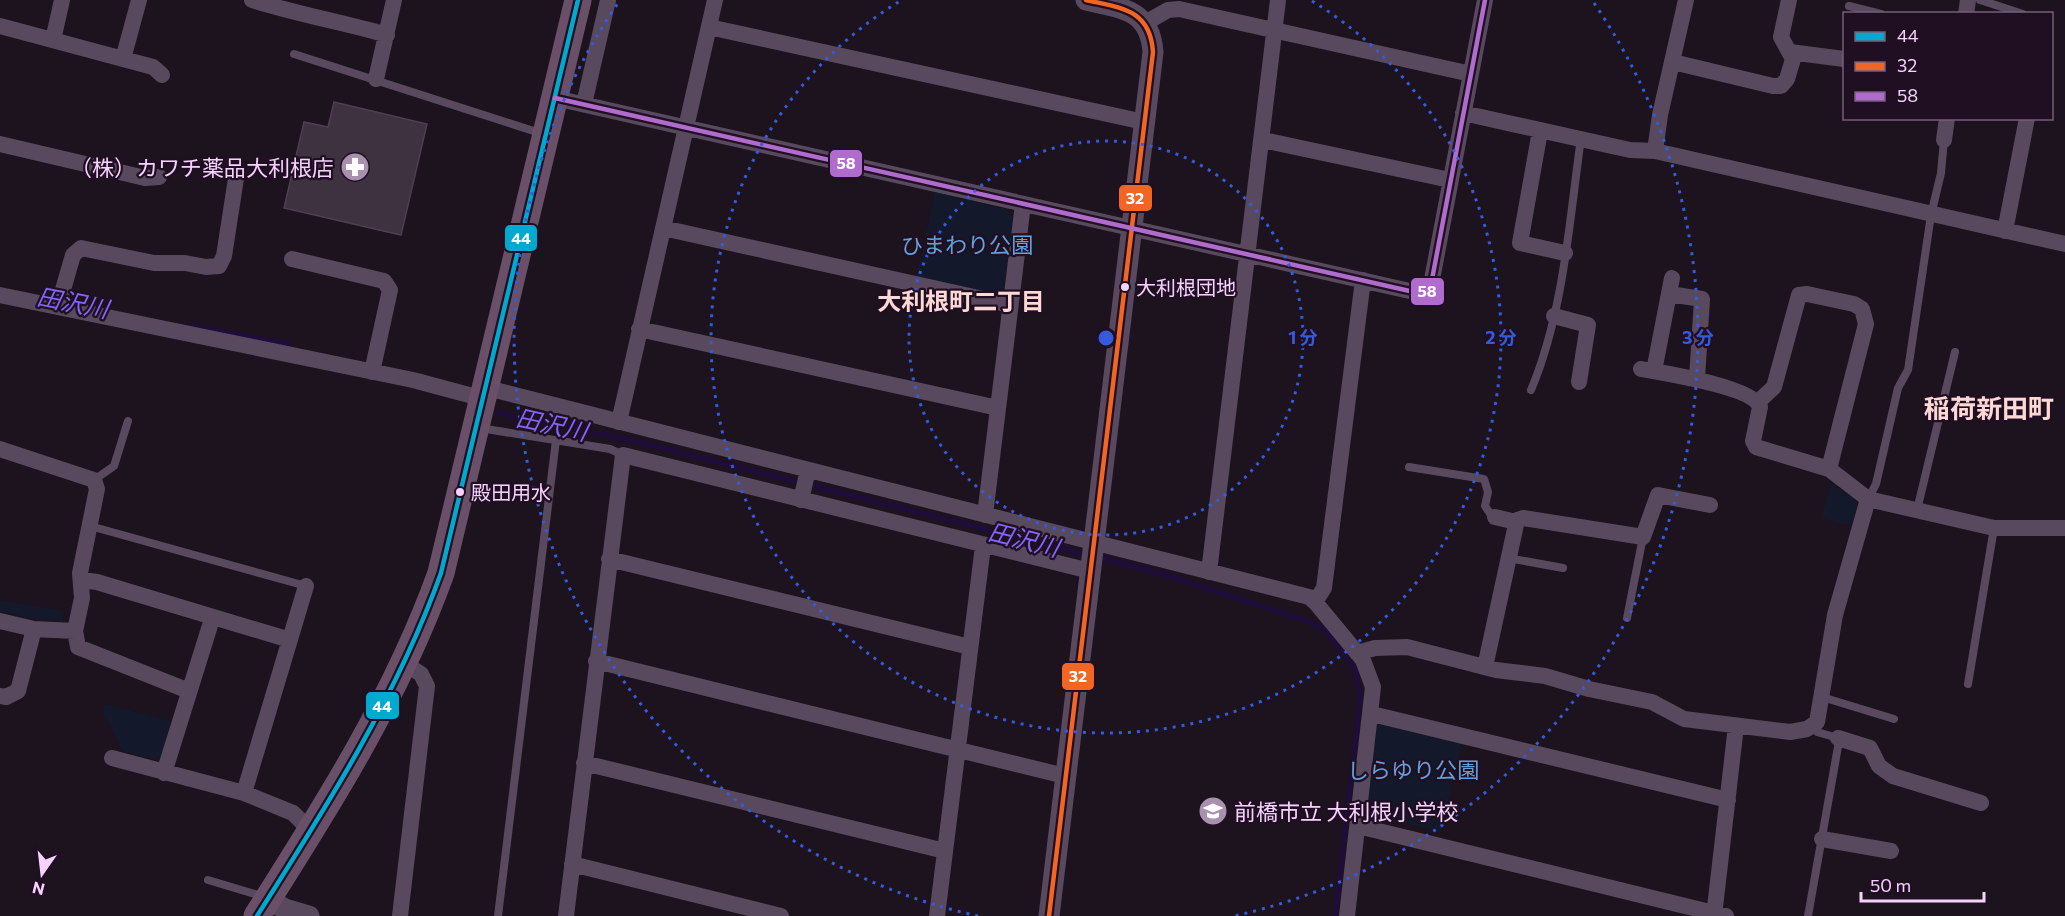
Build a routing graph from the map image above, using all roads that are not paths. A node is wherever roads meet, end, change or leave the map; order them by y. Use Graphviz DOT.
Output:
graph roads {
  1 [pos="62,0"];
  2 [pos="138,0"];
  3 [pos="252,0"];
  4 [pos="394,0"];
  5 [pos="578,0"];
  6 [pos="608,0"];
  7 [pos="715,0"];
  8 [pos="1086,0"];
  9 [pos="1278,0"];
  10 [pos="1485,0"];
  11 [pos="1686,0"];
  12 [pos="1789,0"];
  13 [pos="1980,0"];
  14 [pos="1849,6"];
  15 [pos="1873,12"];
  16 [pos="2017,12"];
  17 [pos="1145,23"];
  18 [pos="0,26"];
  19 [pos="709,27"];
  20 [pos="1275,30"];
  21 [pos="387,35"];
  22 [pos="52,40"];
  23 [pos="1791,52"];
  24 [pos="294,54"];
  25 [pos="1843,59"];
  26 [pos="123,60"];
  27 [pos="1672,62"];
  28 [pos="1471,74"];
  29 [pos="162,75"];
  30 [pos="376,79"];
  31 [pos="555,98"];
  32 [pos="584,104"];
  33 [pos="1463,114"];
  34 [pos="1947,120"];
  35 [pos="2027,120"];
  36 [pos="1144,122"];
  37 [pos="684,127"];
  38 [pos="1539,131"];
  39 [pos="547,134"];
  40 [pos="1581,138"];
  41 [pos="1263,140"];
  42 [pos="1944,140"];
  43 [pos="0,144"];
  44 [pos="1655,151"];
  45 [pos="237,172"];
  46 [pos="159,177"];
  47 [pos="1450,180"];
  48 [pos="1023,204"];
  49 [pos="1931,215"];
  50 [pos="663,228"];
  51 [pos="1132,228"];
  52 [pos="2005,231"];
  53 [pos="2065,244"];
  54 [pos="1565,253"];
  55 [pos="1248,255"];
  56 [pos="292,258"];
  57 [pos="1363,280"];
  58 [pos="0,295"];
  59 [pos="1010,305"];
  60 [pos="58,307"];
  61 [pos="1554,316"];
  62 [pos="639,329"];
  63 [pos="1955,352"];
  64 [pos="372,372"];
  65 [pos="1697,379"];
  66 [pos="1579,382"];
  67 [pos="1531,390"];
  68 [pos="485,394"];
  69 [pos="1758,402"];
  70 [pos="998,408"];
  71 [pos="128,422"];
  72 [pos="619,422"];
  73 [pos="477,428"];
  74 [pos="556,440"];
  75 [pos="0,450"];
  76 [pos="623,455"];
  77 [pos="1409,467"];
  78 [pos="1829,469"];
  79 [pos="808,470"];
  80 [pos="93,480"];
  81 [pos="1868,499"];
  82 [pos="801,500"];
  83 [pos="1710,505"];
  84 [pos="1917,510"];
  85 [pos="985,515"];
  86 [pos="1495,517"];
  87 [pos="1516,522"];
  88 [pos="90,525"];
  89 [pos="1994,528"];
  90 [pos="2065,528"];
  91 [pos="1643,537"];
  92 [pos="1094,543"];
  93 [pos="983,546"];
  94 [pos="1508,558"];
  95 [pos="609,559"];
  96 [pos="1563,568"];
  97 [pos="1090,571"];
  98 [pos="1209,572"];
  99 [pos="82,580"];
  100 [pos="306,586"];
  101 [pos="1315,602"];
  102 [pos="1627,618"];
  103 [pos="212,619"];
  104 [pos="0,621"];
  105 [pos="34,629"];
  106 [pos="75,631"];
  107 [pos="290,640"];
  108 [pos="970,647"];
  109 [pos="1358,653"];
  110 [pos="596,661"];
  111 [pos="405,664"];
  112 [pos="1485,667"];
  113 [pos="1968,684"];
  114 [pos="189,691"];
  115 [pos="0,696"];
  116 [pos="1822,697"];
  117 [pos="1372,714"];
  118 [pos="1894,718"];
  119 [pos="1736,726"];
  120 [pos="1814,726"];
  121 [pos="1838,738"];
  122 [pos="957,751"];
  123 [pos="112,758"];
  124 [pos="584,763"];
  125 [pos="164,773"];
  126 [pos="1065,776"];
  127 [pos="244,793"];
  128 [pos="1728,800"];
  129 [pos="1981,803"];
  130 [pos="1358,826"];
  131 [pos="310,830"];
  132 [pos="1822,839"];
  133 [pos="945,851"];
  134 [pos="1891,851"];
  135 [pos="572,864"];
  136 [pos="208,880"];
  137 [pos="263,908"];
  138 [pos="1718,915"];
  139 [pos="309,916"];
  140 [pos="400,916"];
  141 [pos="498,916"];
  142 [pos="566,916"];
  143 [pos="781,916"];
  144 [pos="937,916"];
  145 [pos="1049,916"];
  146 [pos="1347,916"];
  147 [pos="1809,916"];
  1 -- 22 [label="street"];
  2 -- 26 [label="street"];
  3 -- 21 [label="street"];
  4 -- 21 [label="street"];
  5 -- 31 [label="main road"];
  6 -- 32 [label="street"];
  7 -- 19 [label="street"];
  8 -- 17 [label="street"];
  9 -- 20 [label="street"];
  10 -- 28 [label="street"];
  11 -- 27 [label="street"];
  12 -- 23 [label="street"];
  13 -- 16 [label="lane"];
  14 -- 15 [label="lane"];
  17 -- 20 [label="street"];
  17 -- 36 [label="street"];
  18 -- 22 [label="street"];
  19 -- 36 [label="street"];
  19 -- 37 [label="street"];
  20 -- 28 [label="street"];
  20 -- 41 [label="street"];
  21 -- 30 [label="street"];
  22 -- 26 [label="street"];
  23 -- 25 [label="street"];
  23 -- 27 [label="street"];
  24 -- 30 [label="lane"];
  26 -- 29 [label="street"];
  27 -- 44 [label="street"];
  28 -- 33 [label="street"];
  30 -- 39 [label="lane"];
  31 -- 32 [label="street"];
  31 -- 39 [label="main road"];
  32 -- 37 [label="street"];
  33 -- 38 [label="street"];
  33 -- 47 [label="street"];
  34 -- 42 [label="street"];
  35 -- 52 [label="street"];
  36 -- 51 [label="street"];
  37 -- 48 [label="street"];
  37 -- 50 [label="street"];
  38 -- 40 [label="street"];
  38 -- 54 [label="street"];
  39 -- 68 [label="main road"];
  40 -- 44 [label="street"];
  40 -- 54 [label="lane"];
  41 -- 47 [label="street"];
  41 -- 55 [label="street"];
  42 -- 49 [label="lane"];
  43 -- 46 [label="street"];
  44 -- 49 [label="street"];
  45 -- 60 [label="street"];
  47 -- 57 [label="street"];
  48 -- 51 [label="street"];
  48 -- 59 [label="street"];
  49 -- 52 [label="street"];
  49 -- 81 [label="lane"];
  50 -- 59 [label="street"];
  50 -- 62 [label="street"];
  51 -- 55 [label="street"];
  51 -- 92 [label="street"];
  52 -- 53 [label="street"];
  54 -- 61 [label="lane"];
  55 -- 57 [label="street"];
  55 -- 98 [label="street"];
  56 -- 64 [label="street"];
  57 -- 101 [label="street"];
  58 -- 60 [label="street"];
  59 -- 70 [label="street"];
  60 -- 64 [label="street"];
  61 -- 66 [label="street"];
  61 -- 67 [label="lane"];
  62 -- 70 [label="street"];
  62 -- 72 [label="street"];
  63 -- 84 [label="lane"];
  64 -- 68 [label="street"];
  65 -- 65 [label="street"];
  65 -- 69 [label="street"];
  68 -- 72 [label="street"];
  68 -- 73 [label="main road"];
  69 -- 78 [label="street"];
  69 -- 78 [label="street"];
  70 -- 85 [label="street"];
  71 -- 80 [label="lane"];
  72 -- 79 [label="street"];
  73 -- 74 [label="lane"];
  73 -- 111 [label="main road"];
  74 -- 76 [label="lane"];
  74 -- 141 [label="lane"];
  75 -- 80 [label="street"];
  76 -- 82 [label="street"];
  76 -- 95 [label="street"];
  77 -- 86 [label="lane"];
  78 -- 81 [label="street"];
  79 -- 82 [label="street"];
  79 -- 85 [label="street"];
  80 -- 88 [label="street"];
  81 -- 84 [label="street"];
  81 -- 116 [label="street"];
  82 -- 93 [label="street"];
  83 -- 91 [label="street"];
  84 -- 89 [label="street"];
  85 -- 92 [label="street"];
  86 -- 87 [label="street"];
  87 -- 91 [label="street"];
  87 -- 94 [label="street"];
  88 -- 99 [label="street"];
  88 -- 100 [label="lane"];
  89 -- 90 [label="street"];
  89 -- 113 [label="lane"];
  91 -- 102 [label="lane"];
  92 -- 97 [label="street"];
  92 -- 98 [label="street"];
  93 -- 97 [label="street"];
  93 -- 108 [label="street"];
  94 -- 96 [label="lane"];
  94 -- 112 [label="street"];
  95 -- 108 [label="street"];
  95 -- 110 [label="street"];
  97 -- 126 [label="street"];
  98 -- 101 [label="street"];
  99 -- 103 [label="street"];
  99 -- 106 [label="street"];
  100 -- 107 [label="street"];
  101 -- 109 [label="street"];
  103 -- 107 [label="street"];
  103 -- 114 [label="street"];
  104 -- 105 [label="street"];
  105 -- 106 [label="street"];
  105 -- 115 [label="street"];
  106 -- 114 [label="street"];
  107 -- 127 [label="street"];
  108 -- 122 [label="street"];
  109 -- 112 [label="street"];
  109 -- 117 [label="street"];
  110 -- 122 [label="street"];
  110 -- 124 [label="street"];
  111 -- 131 [label="main road"];
  111 -- 140 [label="street"];
  112 -- 119 [label="street"];
  114 -- 125 [label="street"];
  116 -- 118 [label="lane"];
  116 -- 120 [label="street"];
  117 -- 128 [label="street"];
  117 -- 130 [label="street"];
  119 -- 120 [label="street"];
  119 -- 128 [label="street"];
  120 -- 121 [label="lane"];
  121 -- 129 [label="street"];
  121 -- 132 [label="lane"];
  122 -- 126 [label="street"];
  122 -- 133 [label="street"];
  123 -- 125 [label="street"];
  124 -- 133 [label="street"];
  124 -- 135 [label="street"];
  125 -- 127 [label="street"];
  126 -- 145 [label="street"];
  127 -- 131 [label="street"];
  128 -- 138 [label="street"];
  130 -- 138 [label="street"];
  130 -- 146 [label="street"];
  131 -- 137 [label="main road"];
  132 -- 134 [label="street"];
  132 -- 147 [label="lane"];
  133 -- 144 [label="street"];
  135 -- 142 [label="street"];
  135 -- 143 [label="street"];
  136 -- 137 [label="lane"];
  137 -- 139 [label="street"];
}
